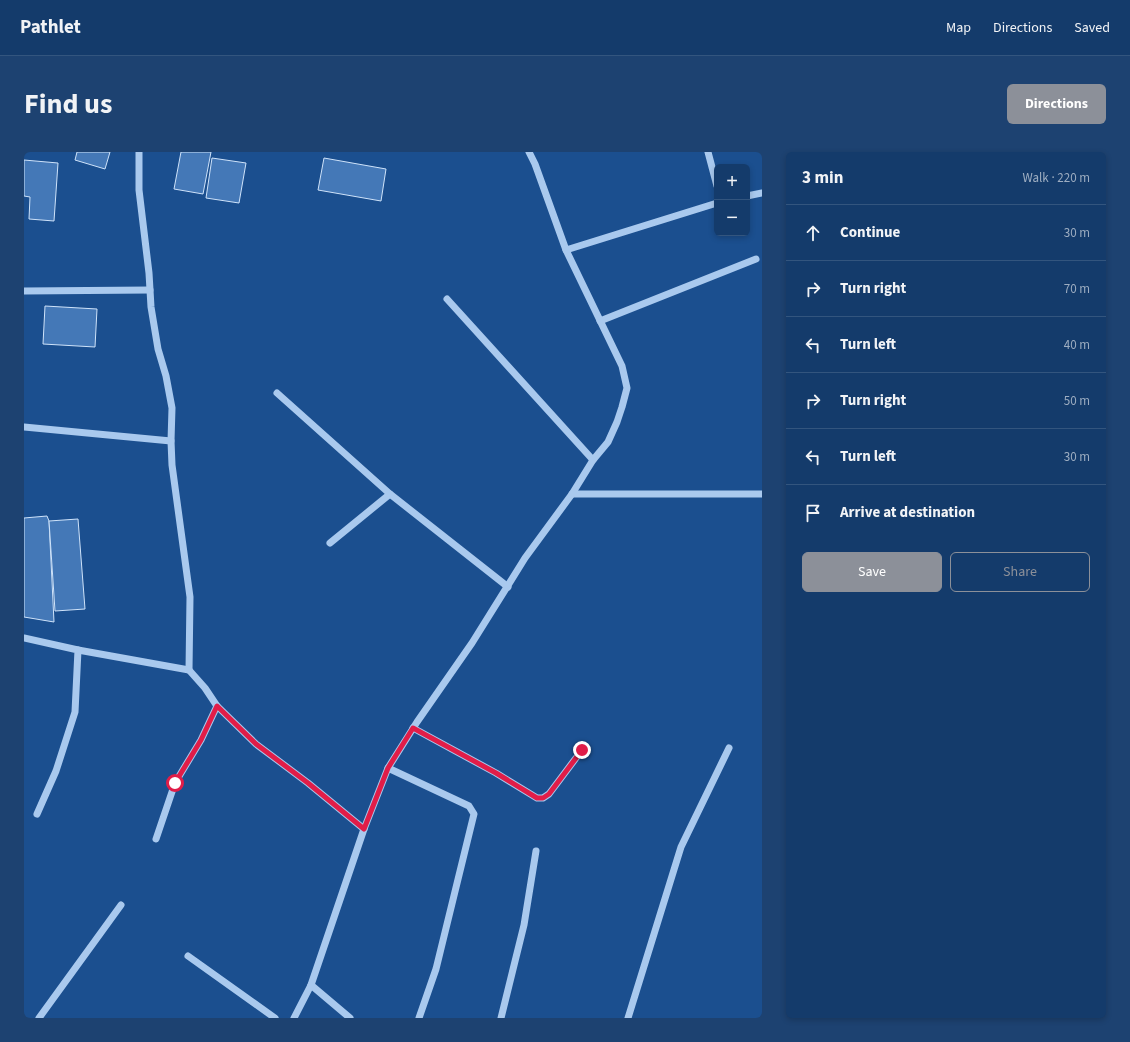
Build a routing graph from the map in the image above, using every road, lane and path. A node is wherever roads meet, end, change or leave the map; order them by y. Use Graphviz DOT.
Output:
graph roads {
  1 [pos="139,152"];
  2 [pos="529,152"];
  3 [pos="708,152"];
  4 [pos="714,175"];
  5 [pos="762,193"];
  6 [pos="750,195"];
  7 [pos="714,204"];
  8 [pos="566,250"];
  9 [pos="756,259"];
  10 [pos="150,290"];
  11 [pos="24,291"];
  12 [pos="446,298"];
  13 [pos="600,321"];
  14 [pos="277,393"];
  15 [pos="24,427"];
  16 [pos="171,440"];
  17 [pos="594,460"];
  18 [pos="390,494"];
  19 [pos="572,494"];
  20 [pos="762,494"];
  21 [pos="330,544"];
  22 [pos="508,587"];
  23 [pos="24,638"];
  24 [pos="78,650"];
  25 [pos="189,670"];
  26 [pos="217,706"];
  27 [pos="413,728"];
  28 [pos="729,748"];
  29 [pos="582,750"];
  30 [pos="388,768"];
  31 [pos="37,814"];
  32 [pos="364,829"];
  33 [pos="156,839"];
  34 [pos="536,851"];
  35 [pos="121,905"];
  36 [pos="188,956"];
  37 [pos="311,985"];
  38 [pos="39,1018"];
  39 [pos="275,1018"];
  40 [pos="294,1018"];
  41 [pos="350,1018"];
  42 [pos="420,1018"];
  43 [pos="501,1018"];
  44 [pos="628,1018"];
  1 -- 10 [label="street"];
  2 -- 8 [label="street"];
  3 -- 4 [label="street"];
  5 -- 6 [label="street"];
  7 -- 8 [label="street"];
  8 -- 13 [label="street"];
  9 -- 13 [label="street"];
  10 -- 11 [label="street"];
  10 -- 16 [label="street"];
  12 -- 17 [label="street"];
  13 -- 17 [label="street"];
  14 -- 18 [label="street"];
  15 -- 16 [label="street"];
  16 -- 25 [label="street"];
  17 -- 19 [label="street"];
  18 -- 21 [label="street"];
  18 -- 22 [label="street"];
  19 -- 20 [label="street"];
  19 -- 22 [label="street"];
  22 -- 27 [label="street"];
  23 -- 24 [label="street"];
  24 -- 25 [label="street"];
  24 -- 31 [label="street"];
  25 -- 26 [label="street"];
  26 -- 32 [label="street"];
  26 -- 33 [label="street"];
  27 -- 29 [label="street"];
  27 -- 30 [label="street"];
  28 -- 44 [label="street"];
  30 -- 32 [label="street"];
  30 -- 42 [label="street"];
  32 -- 37 [label="street"];
  34 -- 43 [label="street"];
  35 -- 38 [label="street"];
  36 -- 39 [label="street"];
  37 -- 40 [label="street"];
  37 -- 41 [label="street"];
}
